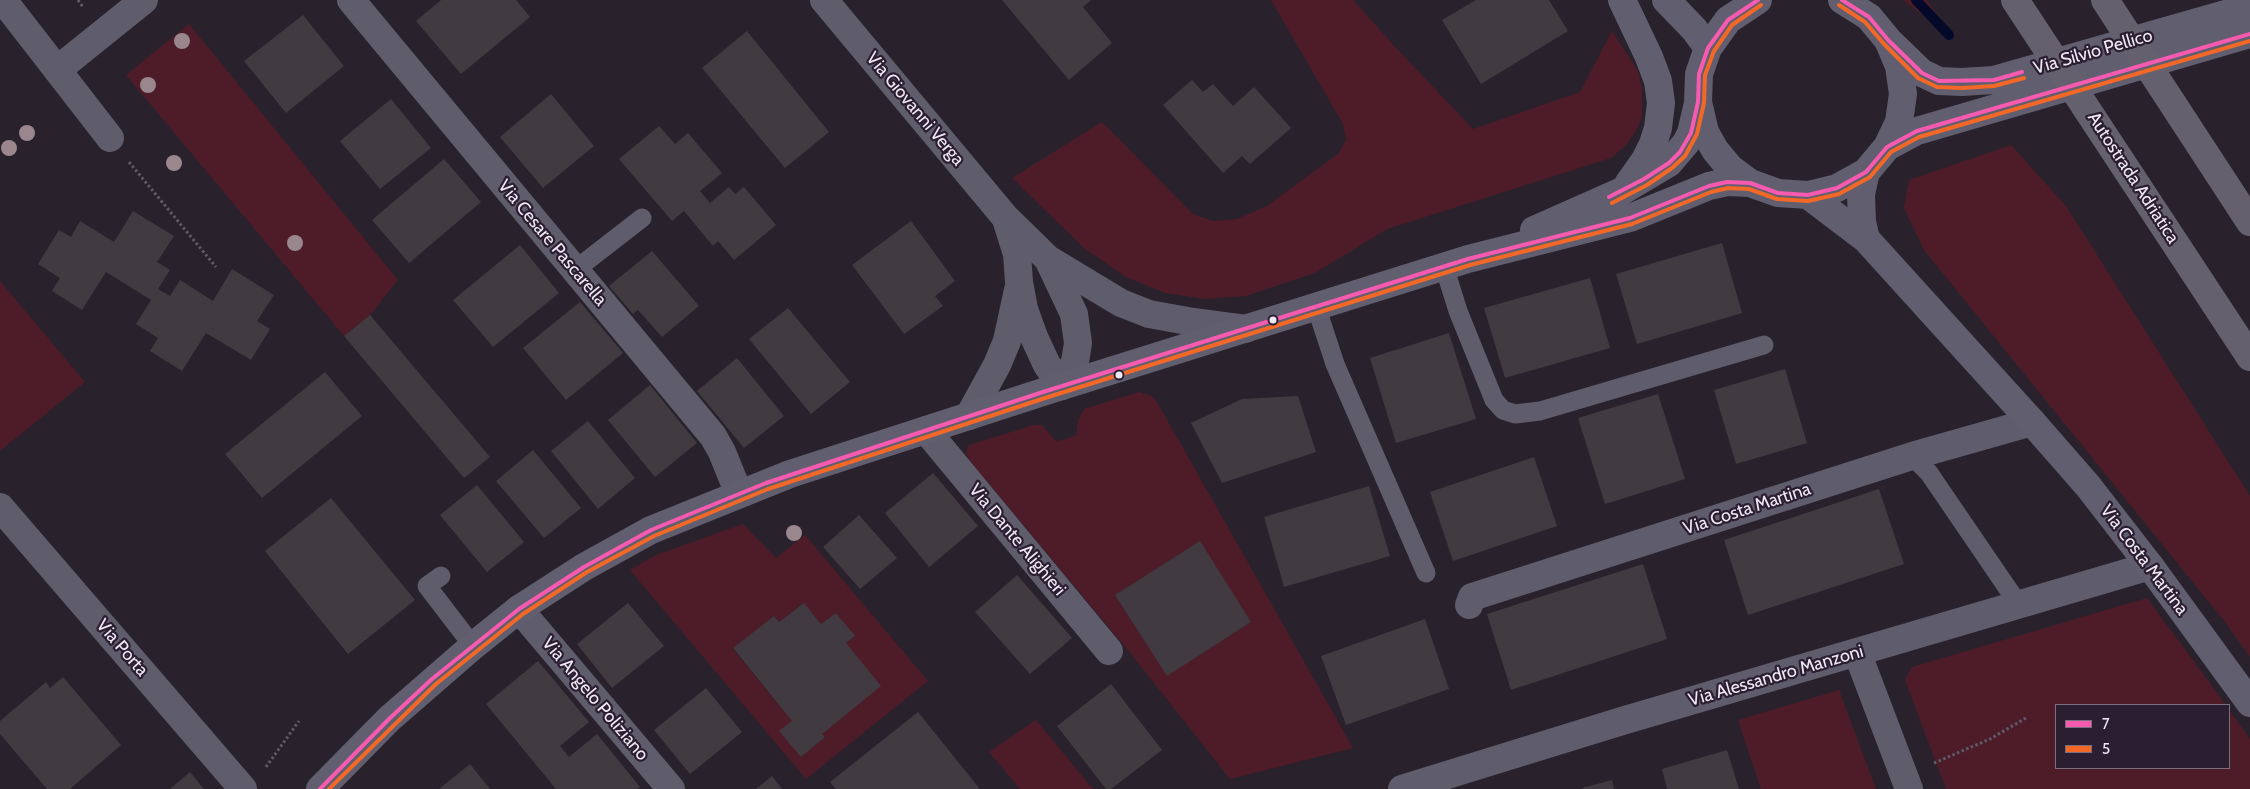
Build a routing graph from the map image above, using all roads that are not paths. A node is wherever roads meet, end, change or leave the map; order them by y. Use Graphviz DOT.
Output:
graph roads {
  1 [pos="3,0"];
  2 [pos="144,0"];
  3 [pos="351,0"];
  4 [pos="1622,0"];
  5 [pos="1666,0"];
  6 [pos="1724,0"];
  7 [pos="1757,0"];
  8 [pos="1842,0"];
  9 [pos="2015,0"];
  10 [pos="829,2"];
  11 [pos="2250,7"];
  12 [pos="2111,8"];
  13 [pos="2250,34"];
  14 [pos="1888,40"];
  15 [pos="1708,48"];
  16 [pos="57,70"];
  17 [pos="1698,102"];
  18 [pos="110,138"];
  19 [pos="1887,147"];
  20 [pos="1866,172"];
  21 [pos="1750,183"];
  22 [pos="1622,191"];
  23 [pos="1808,195"];
  24 [pos="1005,217"];
  25 [pos="642,218"];
  26 [pos="2250,222"];
  27 [pos="1866,239"];
  28 [pos="1048,259"];
  29 [pos="1456,262"];
  30 [pos="575,270"];
  31 [pos="1019,282"];
  32 [pos="1316,306"];
  33 [pos="1246,329"];
  34 [pos="1764,345"];
  35 [pos="2250,357"];
  36 [pos="1062,386"];
  37 [pos="969,416"];
  38 [pos="2032,422"];
  39 [pos="926,430"];
  40 [pos="1912,456"];
  41 [pos="739,494"];
  42 [pos="0,507"];
  43 [pos="2150,566"];
  44 [pos="1426,573"];
  45 [pos="441,576"];
  46 [pos="1469,605"];
  47 [pos="2019,605"];
  48 [pos="519,609"];
  49 [pos="473,646"];
  50 [pos="1109,651"];
  51 [pos="1857,652"];
  52 [pos="2250,703"];
  53 [pos="1906,782"];
  54 [pos="243,789"];
  55 [pos="320,789"];
  56 [pos="671,789"];
  57 [pos="1402,789"];
  1 -- 16 [label="street"];
  2 -- 16 [label="street"];
  3 -- 30 [label="street, Via Cesare Pascarella"];
  4 -- 22 [label="main road"];
  5 -- 15 [label="main road"];
  6 -- 7 [label="main road"];
  7 -- 15 [label="main road"];
  8 -- 14 [label="main road"];
  9 -- 35 [label="highway, Autostrada Adriatica"];
  10 -- 24 [label="street, Via Giovanni Verga"];
  11 -- 14 [label="main road, Via Silvio Pellico"];
  12 -- 26 [label="highway"];
  13 -- 19 [label="main road, Via Silvio Pellico"];
  14 -- 19 [label="main road"];
  15 -- 17 [label="main road"];
  16 -- 18 [label="street"];
  17 -- 21 [label="main road"];
  17 -- 22 [label="main road"];
  19 -- 20 [label="main road"];
  20 -- 23 [label="main road"];
  20 -- 27 [label="main road"];
  21 -- 23 [label="main road"];
  21 -- 29 [label="main road"];
  22 -- 29 [label="main road"];
  23 -- 27 [label="main road, Via Costa Martina"];
  24 -- 28 [label="street, Via Giovanni Verga"];
  24 -- 31 [label="street, Via Giovanni Verga"];
  25 -- 30 [label="lane"];
  27 -- 38 [label="main road, Via Costa Martina"];
  28 -- 33 [label="street, Via Giovanni Verga"];
  28 -- 36 [label="street, Via Giovanni Verga"];
  29 -- 32 [label="main road"];
  29 -- 34 [label="lane"];
  30 -- 41 [label="street, Via Cesare Pascarella"];
  31 -- 36 [label="street, Via Giovanni Verga"];
  31 -- 37 [label="street, Via Giovanni Verga"];
  32 -- 33 [label="main road"];
  32 -- 44 [label="lane"];
  33 -- 36 [label="main road"];
  36 -- 37 [label="main road"];
  37 -- 39 [label="main road"];
  38 -- 40 [label="street, Via Costa Martina"];
  38 -- 43 [label="main road, Via Costa Martina"];
  39 -- 41 [label="main road"];
  39 -- 50 [label="street, Via Dante Alighieri"];
  40 -- 46 [label="street, Via Costa Martina"];
  40 -- 47 [label="lane"];
  41 -- 48 [label="main road"];
  42 -- 54 [label="street, Via Porta"];
  43 -- 47 [label="street, Via Alessandro Manzoni"];
  43 -- 52 [label="main road, Via Costa Martina"];
  45 -- 49 [label="lane"];
  47 -- 51 [label="street, Via Alessandro Manzoni"];
  48 -- 49 [label="main road"];
  48 -- 56 [label="street, Via Angelo Poliziano"];
  49 -- 55 [label="main road"];
  51 -- 53 [label="street"];
  51 -- 57 [label="street, Via Alessandro Manzoni"];
}
